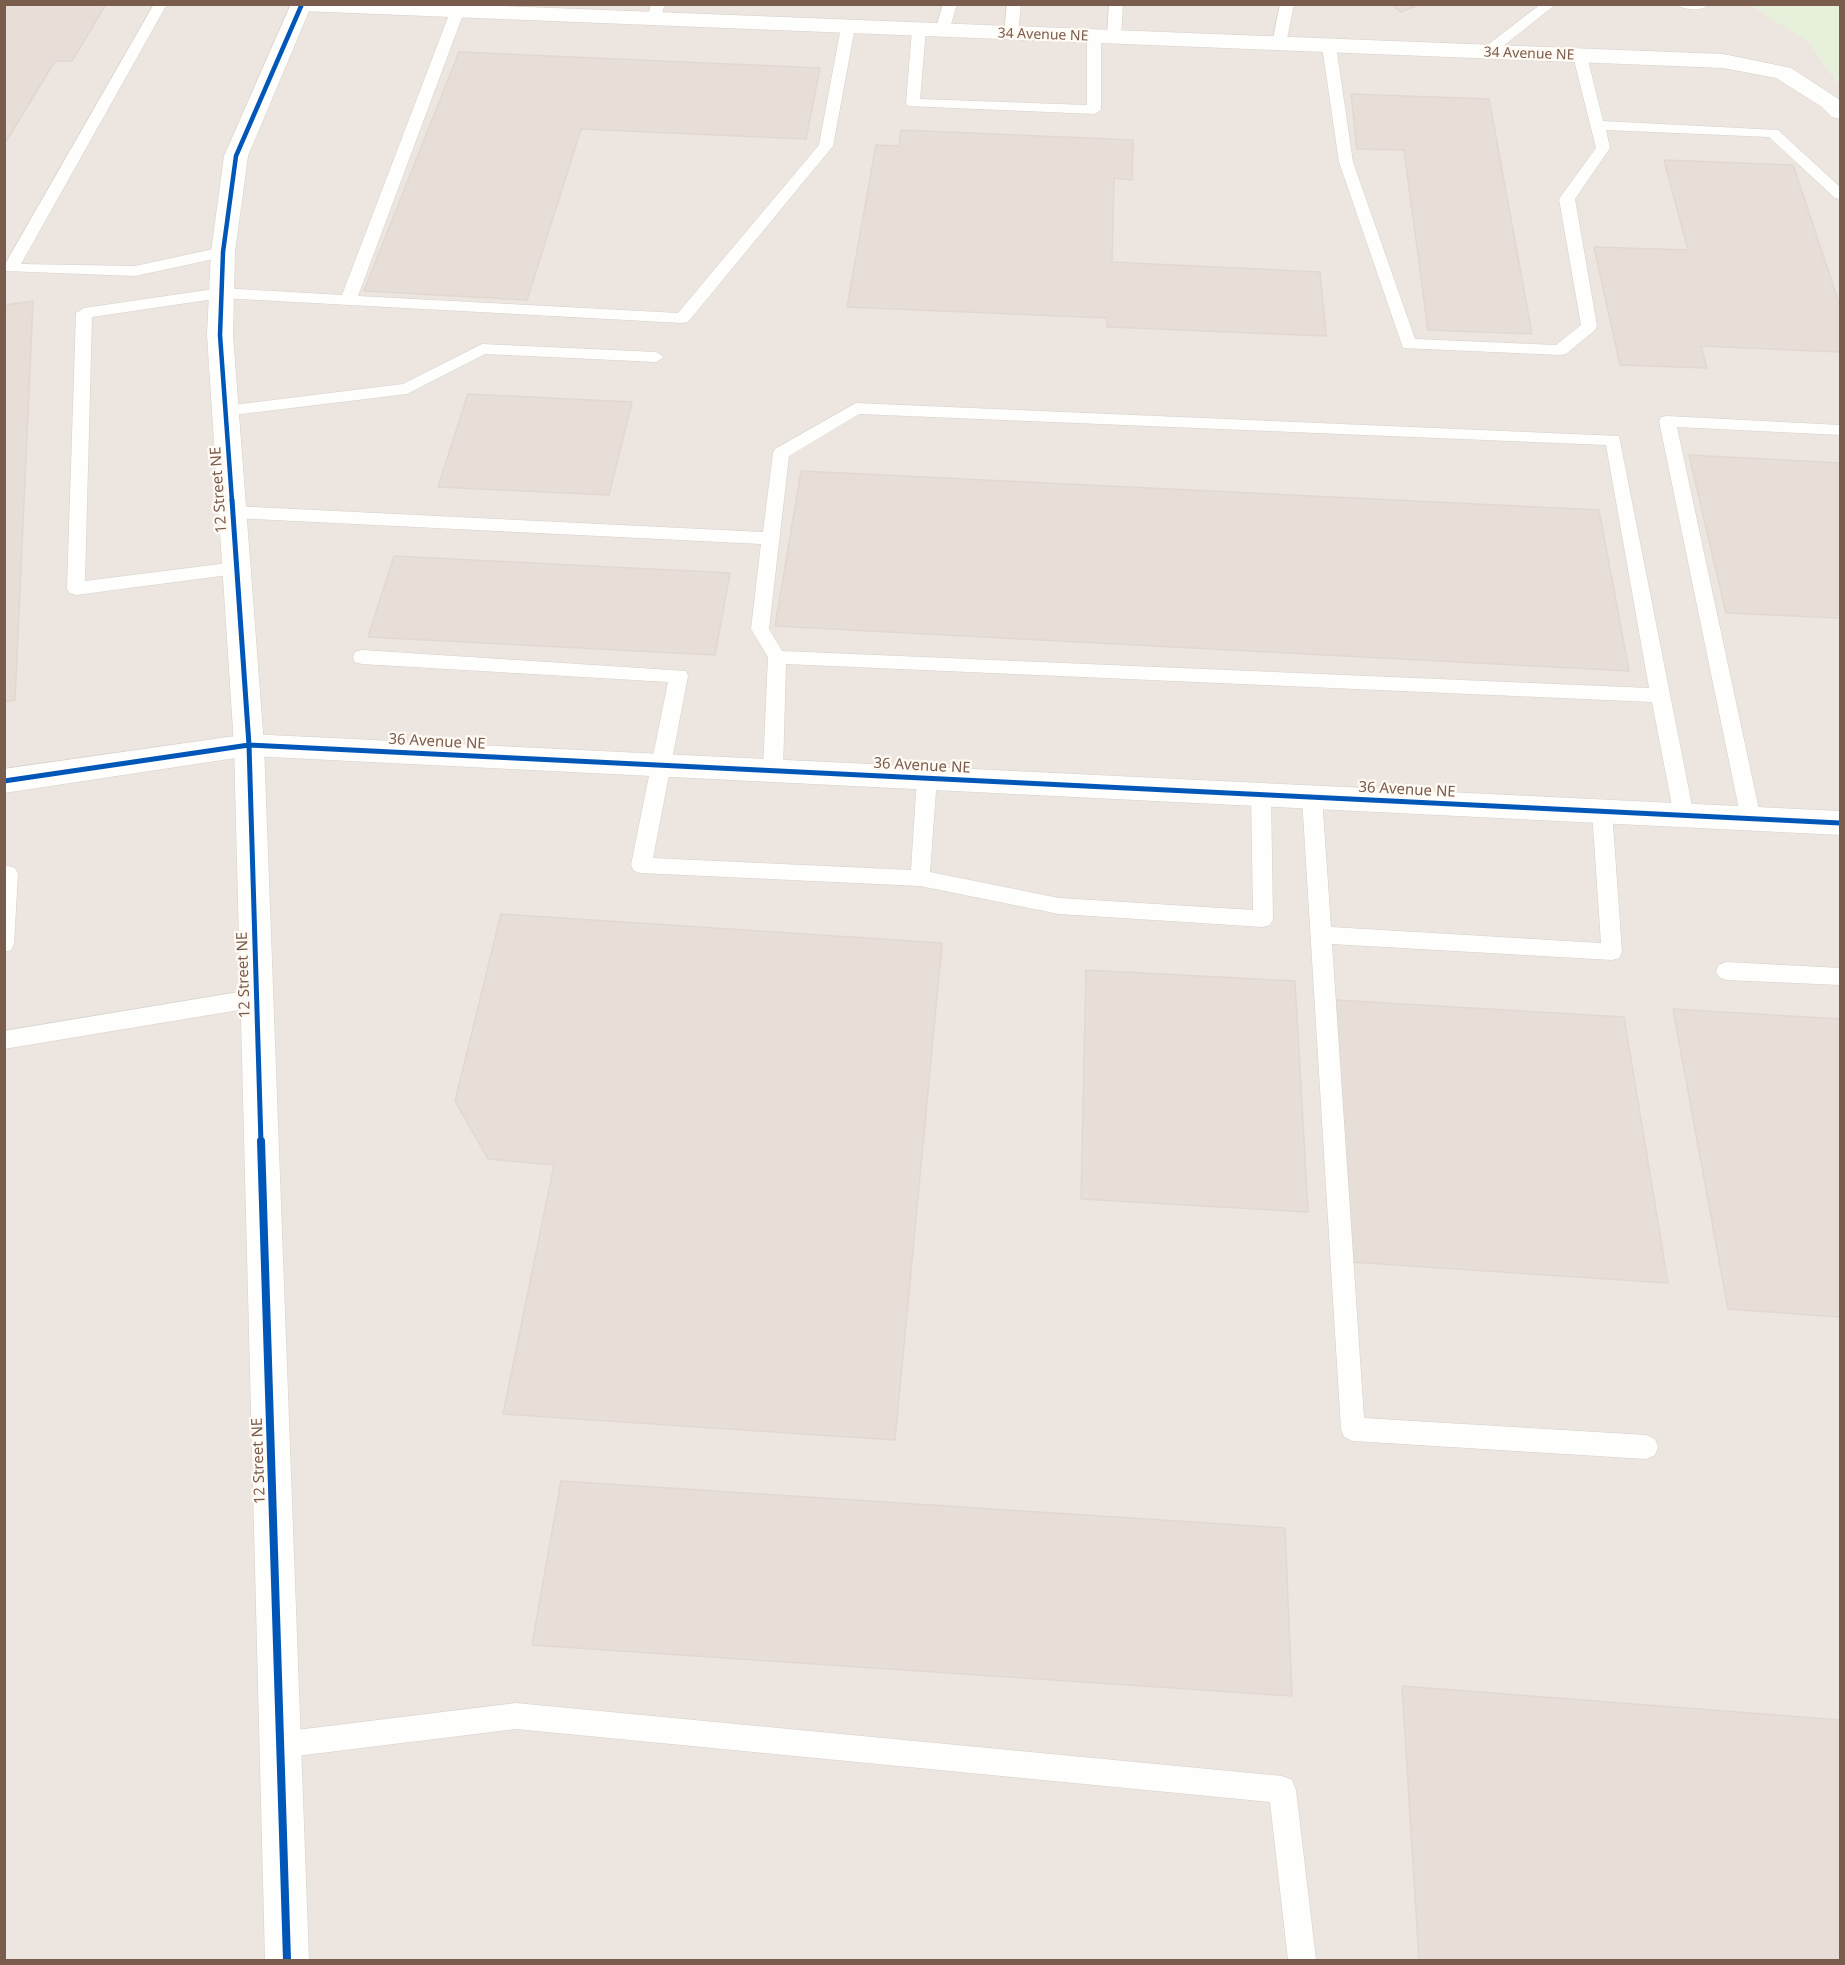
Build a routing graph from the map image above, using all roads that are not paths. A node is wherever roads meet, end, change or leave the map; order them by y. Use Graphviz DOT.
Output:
graph roads {
  1 [pos="161,4"];
  2 [pos="950,4"];
  3 [pos="1014,4"];
  4 [pos="1116,4"];
  5 [pos="1287,4"];
  6 [pos="1550,4"];
  7 [pos="1683,4"];
  8 [pos="302,5"];
  9 [pos="1701,5"];
  10 [pos="458,12"];
  11 [pos="656,12"];
  12 [pos="848,27"];
  13 [pos="920,30"];
  14 [pos="942,31"];
  15 [pos="1011,33"];
  16 [pos="1104,37"];
  17 [pos="1279,44"];
  18 [pos="1329,46"];
  19 [pos="1487,52"];
  20 [pos="1580,56"];
  21 [pos="1840,112"];
  22 [pos="1598,124"];
  23 [pos="1840,195"];
  24 [pos="223,252"];
  25 [pos="222,293"];
  26 [pos="348,300"];
  27 [pos="656,357"];
  28 [pos="225,411"];
  29 [pos="1840,430"];
  30 [pos="233,513"];
  31 [pos="771,538"];
  32 [pos="236,568"];
  33 [pos="362,657"];
  34 [pos="777,657"];
  35 [pos="1660,695"];
  36 [pos="249,745"];
  37 [pos="660,765"];
  38 [pos="774,770"];
  39 [pos="927,778"];
  40 [pos="4,780"];
  41 [pos="1261,794"];
  42 [pos="1312,797"];
  43 [pos="1602,811"];
  44 [pos="1684,816"];
  45 [pos="1751,819"];
  46 [pos="1840,823"];
  47 [pos="8,874"];
  48 [pos="920,878"];
  49 [pos="1322,936"];
  50 [pos="4,944"];
  51 [pos="1726,971"];
  52 [pos="1840,977"];
  53 [pos="257,998"];
  54 [pos="4,1040"];
  55 [pos="1646,1446"];
  56 [pos="280,1745"];
  57 [pos="287,1960"];
  58 [pos="1302,1960"];
  1 -- 24 [label="lane"];
  2 -- 14 [label="lane"];
  3 -- 15 [label="lane"];
  4 -- 16 [label="lane"];
  5 -- 17 [label="lane"];
  6 -- 19 [label="lane"];
  7 -- 9 [label="lane"];
  8 -- 10 [label="street, 34 Avenue NE"];
  8 -- 24 [label="street, 12 Street NE"];
  10 -- 11 [label="street, 34 Avenue NE"];
  10 -- 26 [label="lane"];
  11 -- 12 [label="street, 34 Avenue NE"];
  12 -- 13 [label="street, 34 Avenue NE"];
  12 -- 26 [label="lane"];
  13 -- 14 [label="street, 34 Avenue NE"];
  13 -- 16 [label="lane"];
  14 -- 15 [label="street, 34 Avenue NE"];
  15 -- 16 [label="street, 34 Avenue NE"];
  16 -- 17 [label="street, 34 Avenue NE"];
  17 -- 18 [label="street, 34 Avenue NE"];
  18 -- 19 [label="street, 34 Avenue NE"];
  18 -- 22 [label="lane"];
  19 -- 20 [label="street, 34 Avenue NE"];
  20 -- 21 [label="street, 34 Avenue NE"];
  20 -- 22 [label="lane"];
  22 -- 23 [label="lane"];
  24 -- 25 [label="street, 12 Street NE"];
  25 -- 26 [label="lane"];
  25 -- 28 [label="street, 12 Street NE"];
  25 -- 32 [label="lane"];
  27 -- 28 [label="lane"];
  28 -- 30 [label="street, 12 Street NE"];
  29 -- 45 [label="lane"];
  30 -- 31 [label="lane"];
  30 -- 32 [label="street, 12 Street NE"];
  31 -- 34 [label="lane"];
  31 -- 35 [label="lane"];
  32 -- 36 [label="street, 12 Street NE"];
  33 -- 37 [label="lane"];
  34 -- 35 [label="lane"];
  34 -- 38 [label="lane"];
  35 -- 44 [label="lane"];
  36 -- 37 [label="street, 36 Avenue NE"];
  36 -- 40 [label="street, 36 Avenue NE"];
  36 -- 53 [label="street, 12 Street NE"];
  37 -- 38 [label="street, 36 Avenue NE"];
  37 -- 48 [label="lane"];
  38 -- 39 [label="street, 36 Avenue NE"];
  39 -- 41 [label="street, 36 Avenue NE"];
  39 -- 48 [label="lane"];
  41 -- 42 [label="street, 36 Avenue NE"];
  41 -- 48 [label="lane"];
  42 -- 43 [label="street, 36 Avenue NE"];
  42 -- 49 [label="lane"];
  43 -- 44 [label="street, 36 Avenue NE"];
  43 -- 49 [label="lane"];
  44 -- 45 [label="street, 36 Avenue NE"];
  45 -- 46 [label="street, 36 Avenue NE"];
  47 -- 50 [label="lane"];
  49 -- 55 [label="lane"];
  51 -- 52 [label="lane"];
  53 -- 54 [label="lane"];
  53 -- 56 [label="street, 12 Street NE"];
  56 -- 57 [label="street, 12 Street NE"];
  56 -- 58 [label="lane"];
}
